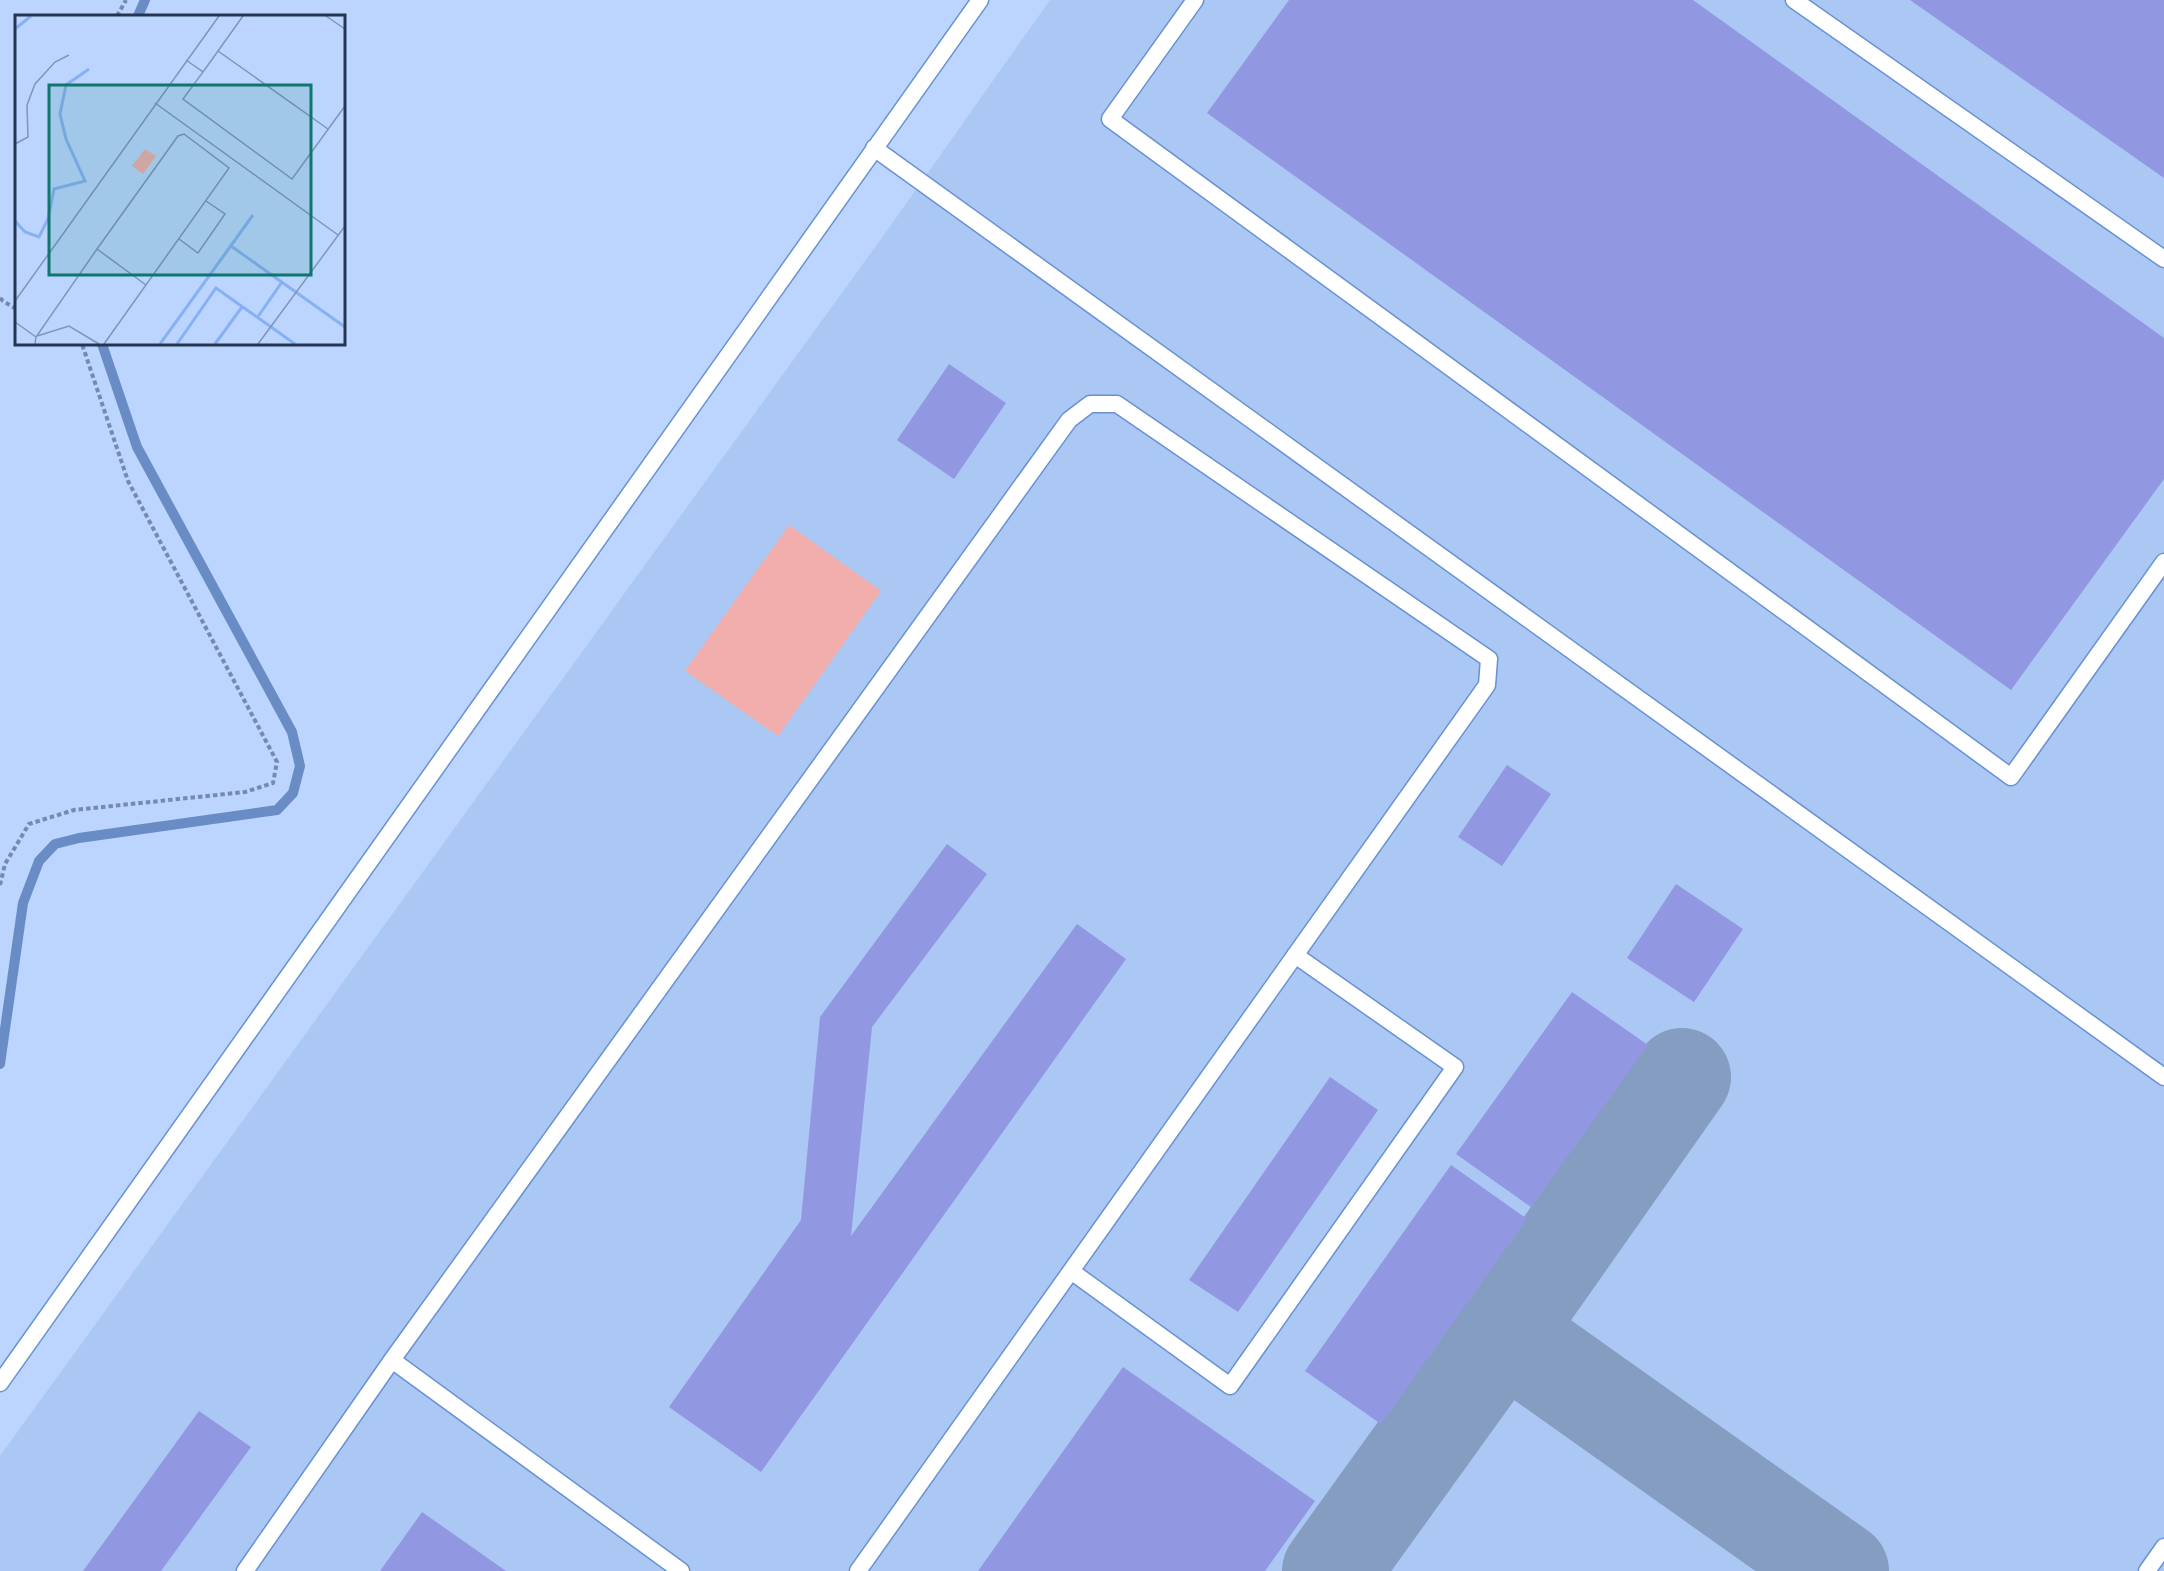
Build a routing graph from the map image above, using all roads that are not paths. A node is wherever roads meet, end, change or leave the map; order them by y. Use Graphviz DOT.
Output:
graph roads {
  1 [pos="980,0"];
  2 [pos="1195,0"];
  3 [pos="1794,0"];
  4 [pos="874,148"];
  5 [pos="2164,259"];
  6 [pos="2164,562"];
  7 [pos="1295,955"];
  8 [pos="2164,1077"];
  9 [pos="1071,1271"];
  10 [pos="392,1360"];
  11 [pos="0,1383"];
  12 [pos="2164,1547"];
  13 [pos="245,1571"];
  14 [pos="681,1571"];
  15 [pos="858,1571"];
  16 [pos="2146,1571"];
  1 -- 4 [label="lane"];
  2 -- 6 [label="lane"];
  3 -- 5 [label="lane"];
  4 -- 8 [label="lane"];
  4 -- 11 [label="lane"];
  7 -- 9 [label="lane"];
  7 -- 9 [label="lane"];
  7 -- 10 [label="lane"];
  9 -- 15 [label="lane"];
  10 -- 13 [label="lane"];
  10 -- 14 [label="lane"];
  12 -- 16 [label="lane"];
}
